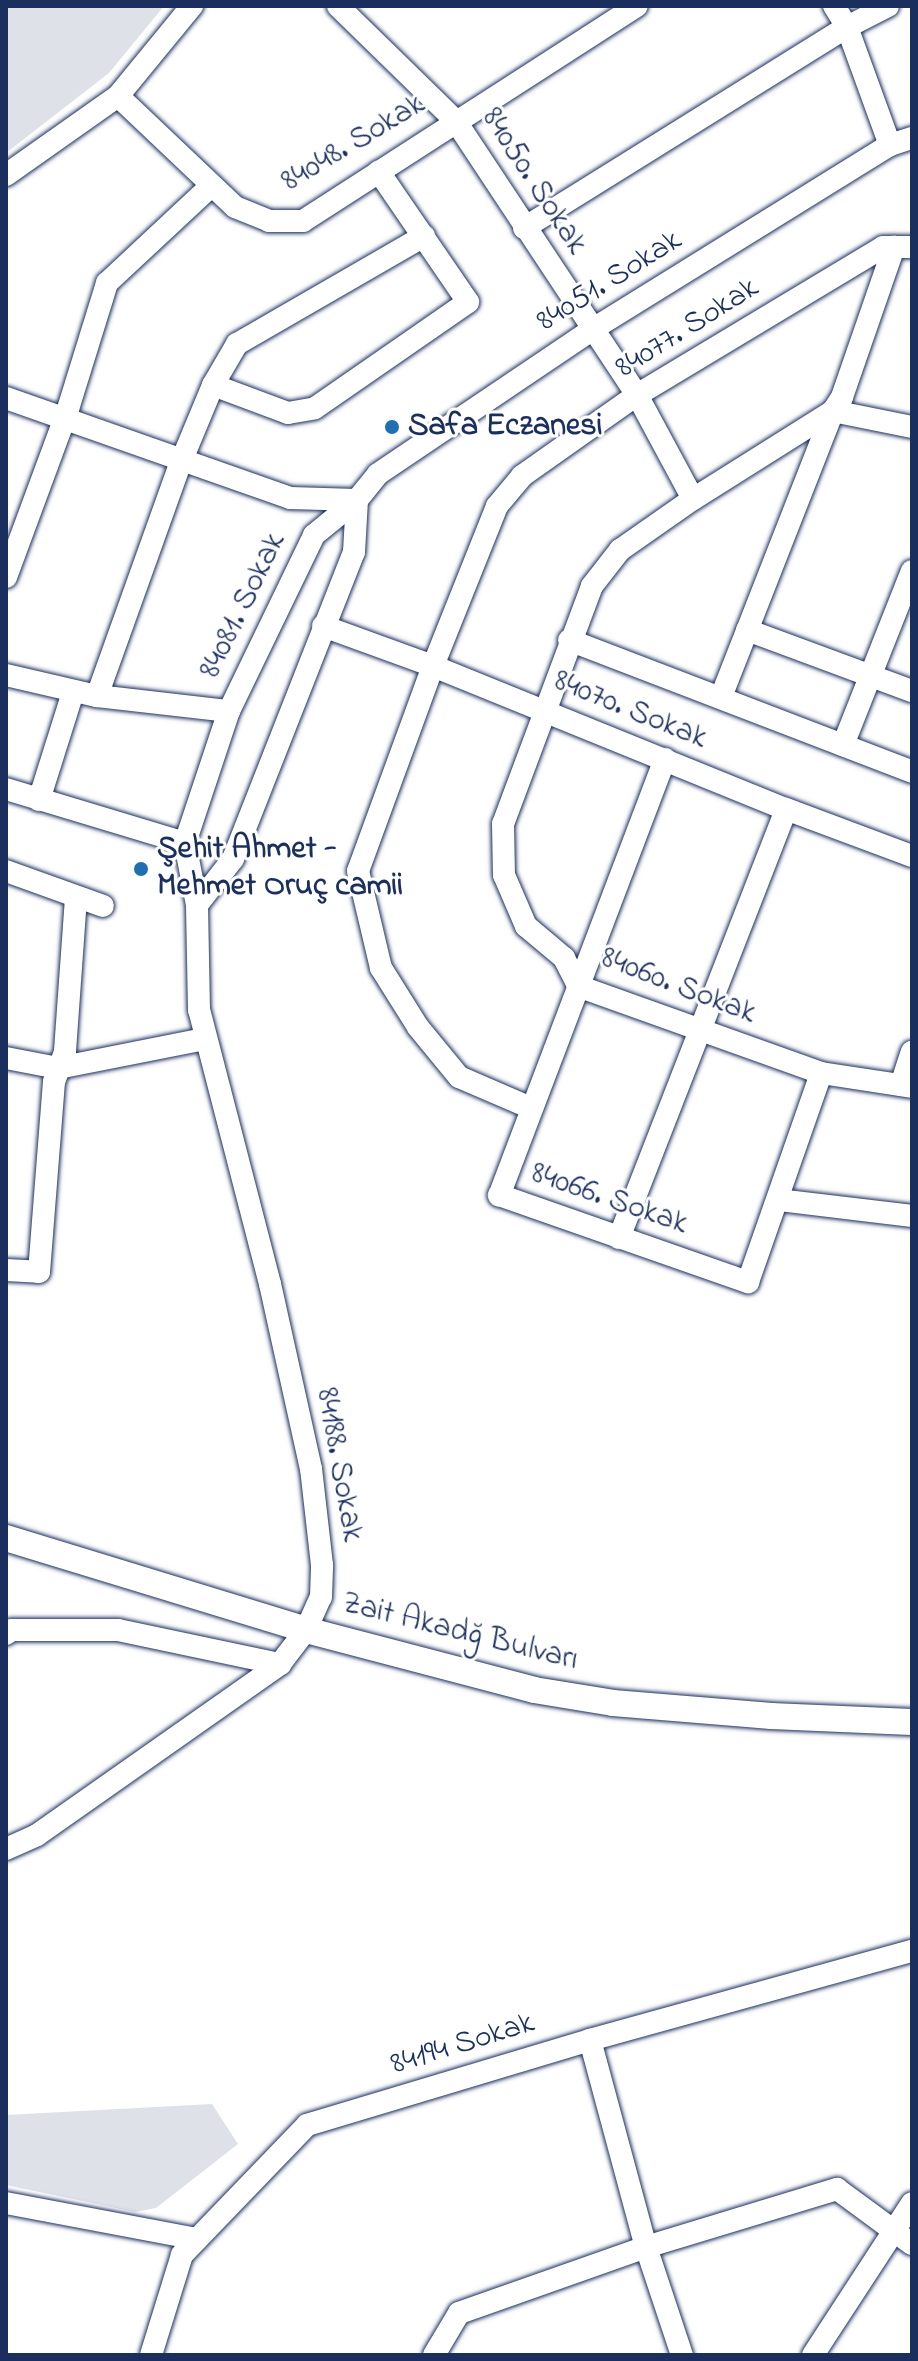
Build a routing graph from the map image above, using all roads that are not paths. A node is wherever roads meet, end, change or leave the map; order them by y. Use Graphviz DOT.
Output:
graph roads {
  1 [pos="192,6"];
  2 [pos="637,6"];
  3 [pos="834,6"];
  4 [pos="888,6"];
  5 [pos="354,11"];
  6 [pos="847,27"];
  7 [pos="118,96"];
  8 [pos="455,120"];
  9 [pos="912,138"];
  10 [pos="890,145"];
  11 [pos="379,172"];
  12 [pos="6,175"];
  13 [pos="211,186"];
  14 [pos="524,228"];
  15 [pos="424,236"];
  16 [pos="903,247"];
  17 [pos="593,329"];
  18 [pos="213,385"];
  19 [pos="637,395"];
  20 [pos="6,398"];
  21 [pos="833,411"];
  22 [pos="63,419"];
  23 [pos="912,427"];
  24 [pos="181,462"];
  25 [pos="693,499"];
  26 [pos="357,500"];
  27 [pos="912,571"];
  28 [pos="6,577"];
  29 [pos="323,626"];
  30 [pos="747,630"];
  31 [pos="569,640"];
  32 [pos="433,666"];
  33 [pos="6,675"];
  34 [pos="872,675"];
  35 [pos="912,691"];
  36 [pos="73,692"];
  37 [pos="97,696"];
  38 [pos="721,697"];
  39 [pos="229,711"];
  40 [pos="543,711"];
  41 [pos="843,745"];
  42 [pos="665,759"];
  43 [pos="912,772"];
  44 [pos="6,789"];
  45 [pos="39,800"];
  46 [pos="786,809"];
  47 [pos="185,843"];
  48 [pos="912,856"];
  49 [pos="6,871"];
  50 [pos="76,897"];
  51 [pos="197,905"];
  52 [pos="103,906"];
  53 [pos="578,986"];
  54 [pos="702,1032"];
  55 [pos="205,1039"];
  56 [pos="912,1052"];
  57 [pos="6,1058"];
  58 [pos="58,1068"];
  59 [pos="821,1073"];
  60 [pos="906,1086"];
  61 [pos="531,1108"];
  62 [pos="778,1200"];
  63 [pos="912,1216"];
  64 [pos="619,1238"];
  65 [pos="6,1270"];
  66 [pos="6,1538"];
  67 [pos="306,1630"];
  68 [pos="6,1634"];
  69 [pos="280,1664"];
  70 [pos="912,1722"];
  71 [pos="6,1849"];
  72 [pos="912,1951"];
  73 [pos="590,2040"];
  74 [pos="6,2203"];
  75 [pos="912,2203"];
  76 [pos="903,2237"];
  77 [pos="197,2239"];
  78 [pos="646,2247"];
  79 [pos="151,2355"];
  80 [pos="434,2355"];
  81 [pos="682,2355"];
  82 [pos="813,2355"];
  1 -- 7 [label="street"];
  2 -- 8 [label="street, 84048. Sokak"];
  3 -- 6 [label="street"];
  4 -- 6 [label="street"];
  5 -- 8 [label="street, 84050. Sokak"];
  6 -- 10 [label="street"];
  6 -- 14 [label="street"];
  7 -- 12 [label="street"];
  7 -- 13 [label="street, 84048. Sokak"];
  8 -- 11 [label="street, 84048. Sokak"];
  8 -- 14 [label="street, 84050. Sokak"];
  9 -- 10 [label="street, 84051. Sokak"];
  10 -- 17 [label="street, 84051. Sokak"];
  11 -- 13 [label="street, 84048. Sokak"];
  11 -- 15 [label="street"];
  13 -- 22 [label="street"];
  14 -- 17 [label="street, 84050. Sokak"];
  15 -- 18 [label="street"];
  15 -- 18 [label="street"];
  16 -- 19 [label="street, 84077. Sokak"];
  16 -- 21 [label="street"];
  17 -- 19 [label="street, 84050. Sokak"];
  17 -- 26 [label="street, 84051. Sokak"];
  18 -- 24 [label="street"];
  19 -- 25 [label="street, 84050. Sokak"];
  19 -- 32 [label="street, 84077. Sokak"];
  20 -- 22 [label="street"];
  21 -- 23 [label="street"];
  21 -- 25 [label="street, 84060. Sokak"];
  21 -- 30 [label="street"];
  22 -- 24 [label="street"];
  22 -- 28 [label="street"];
  24 -- 26 [label="street"];
  24 -- 37 [label="street"];
  25 -- 31 [label="street, 84060. Sokak"];
  26 -- 29 [label="street"];
  26 -- 39 [label="street, 84081. Sokak"];
  27 -- 34 [label="street"];
  29 -- 32 [label="street, 84070. Sokak"];
  29 -- 51 [label="street"];
  30 -- 34 [label="street"];
  30 -- 38 [label="street"];
  31 -- 38 [label="street"];
  31 -- 40 [label="street, 84060. Sokak"];
  32 -- 40 [label="street, 84070. Sokak"];
  32 -- 61 [label="street, 84077. Sokak"];
  33 -- 36 [label="street"];
  34 -- 35 [label="street"];
  34 -- 41 [label="street"];
  36 -- 37 [label="street"];
  36 -- 45 [label="street"];
  37 -- 39 [label="street"];
  38 -- 41 [label="street"];
  39 -- 47 [label="street, 84081. Sokak"];
  40 -- 42 [label="street, 84070. Sokak"];
  40 -- 53 [label="street, 84060. Sokak"];
  41 -- 43 [label="street"];
  42 -- 46 [label="street, 84070. Sokak"];
  42 -- 53 [label="street, 84066. Sokak"];
  44 -- 45 [label="street"];
  45 -- 47 [label="street"];
  46 -- 48 [label="street, 84070. Sokak"];
  46 -- 54 [label="street"];
  47 -- 51 [label="street, 84081. Sokak"];
  49 -- 50 [label="street"];
  50 -- 52 [label="street"];
  50 -- 58 [label="street"];
  51 -- 55 [label="street, 84188. Sokak"];
  53 -- 54 [label="street, 84060. Sokak"];
  53 -- 61 [label="street, 84066. Sokak"];
  54 -- 59 [label="street, 84060. Sokak"];
  54 -- 64 [label="street"];
  55 -- 58 [label="street"];
  55 -- 67 [label="street, 84188. Sokak"];
  56 -- 60 [label="street"];
  57 -- 58 [label="street"];
  58 -- 65 [label="street"];
  59 -- 60 [label="street, 84060. Sokak"];
  59 -- 62 [label="street, 84066. Sokak"];
  61 -- 64 [label="street, 84066. Sokak"];
  62 -- 63 [label="street"];
  62 -- 64 [label="street, 84066. Sokak"];
  66 -- 67 [label="street, Zait Akadğ Bulvarı"];
  67 -- 69 [label="street, 84188. Sokak"];
  67 -- 70 [label="street, Zait Akadğ Bulvarı"];
  68 -- 69 [label="street"];
  69 -- 71 [label="street, 84188. Sokak"];
  72 -- 73 [label="street, 84194 Sokak"];
  73 -- 77 [label="street, 84194 Sokak"];
  73 -- 78 [label="street"];
  74 -- 77 [label="street"];
  75 -- 76 [label="street"];
  76 -- 78 [label="street"];
  76 -- 82 [label="street"];
  77 -- 79 [label="street, 84194 Sokak"];
  78 -- 80 [label="street"];
  78 -- 81 [label="street"];
}
